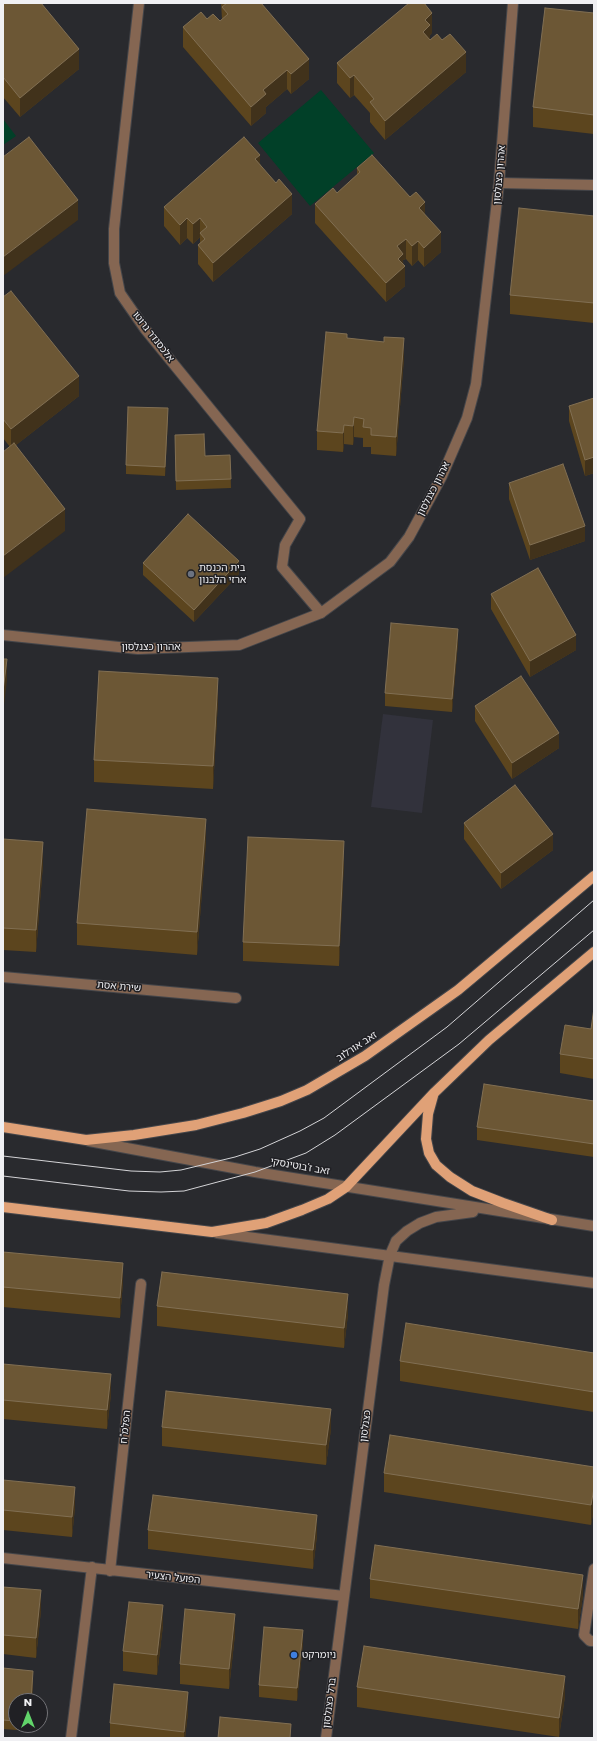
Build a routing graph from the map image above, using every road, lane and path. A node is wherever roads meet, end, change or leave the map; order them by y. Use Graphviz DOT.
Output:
graph roads {
  1 [pos="139,3"];
  2 [pos="513,3"];
  3 [pos="499,183"];
  4 [pos="594,184"];
  5 [pos="321,613"];
  6 [pos="3,635"];
  7 [pos="594,876"];
  8 [pos="594,952"];
  9 [pos="3,977"];
  10 [pos="236,998"];
  11 [pos="435,1092"];
  12 [pos="3,1127"];
  13 [pos="86,1140"];
  14 [pos="346,1187"];
  15 [pos="3,1207"];
  16 [pos="514,1214"];
  17 [pos="552,1220"];
  18 [pos="594,1226"];
  19 [pos="212,1232"];
  20 [pos="390,1255"];
  21 [pos="594,1283"];
  22 [pos="141,1284"];
  23 [pos="3,1558"];
  24 [pos="92,1567"];
  25 [pos="594,1570"];
  26 [pos="110,1571"];
  27 [pos="344,1596"];
  28 [pos="594,1641"];
  29 [pos="71,1738"];
  30 [pos="326,1738"];
  1 -- 5 [label="street, אלכסנדר גרוטו"];
  2 -- 3 [label="street, אהרון כצנלסון"];
  3 -- 4 [label="street"];
  3 -- 5 [label="street, אהרון כצנלסון"];
  5 -- 6 [label="street, אהרון כצנלסון"];
  7 -- 13 [label="main road, זאב אורלוב"];
  8 -- 11 [label="main road"];
  9 -- 10 [label="street, שירת אסת"];
  11 -- 14 [label="main road"];
  11 -- 17 [label="main road"];
  12 -- 13 [label="main road, זאב ז'בוטינסקי"];
  13 -- 14 [label="street, זאב ז'בוטינסקי"];
  14 -- 16 [label="street, זאב ז'בוטינסקי"];
  14 -- 19 [label="main road"];
  15 -- 19 [label="main road"];
  16 -- 17 [label="street, זאב ז'בוטינסקי"];
  16 -- 20 [label="street"];
  17 -- 18 [label="street, זאב ז'בוטינסקי"];
  19 -- 20 [label="street"];
  20 -- 21 [label="street"];
  20 -- 27 [label="street, כצנלסון"];
  22 -- 26 [label="street, הפלמ\"ח"];
  23 -- 24 [label="street, הפועל הצעיר"];
  24 -- 26 [label="street, הפועל הצעיר"];
  24 -- 29 [label="street"];
  25 -- 28 [label="street"];
  26 -- 27 [label="street, הפועל הצעיר"];
  27 -- 30 [label="street, ברל כצנלסון"];
}
